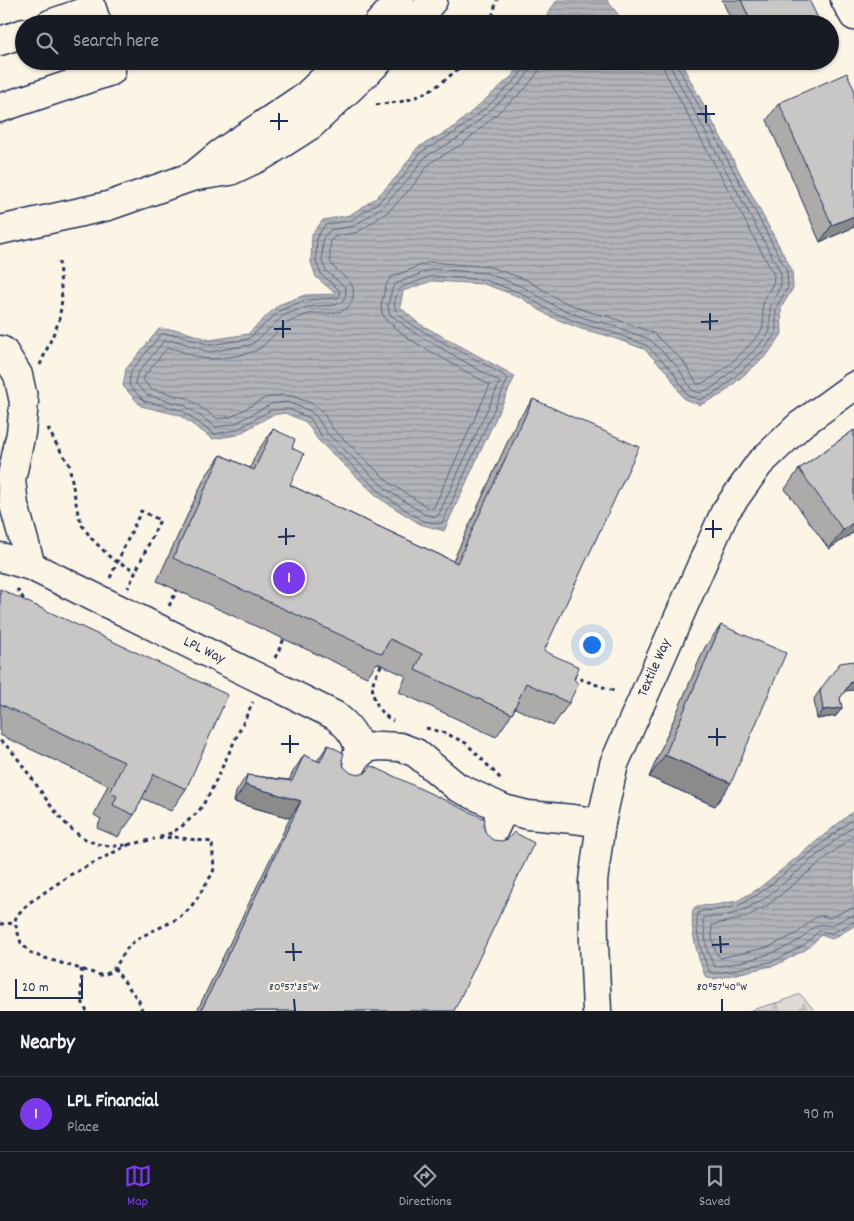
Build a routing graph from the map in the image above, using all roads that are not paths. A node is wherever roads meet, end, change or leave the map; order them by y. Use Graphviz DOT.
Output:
graph roads {
  1 [pos="400,0"];
  2 [pos="433,0"];
  3 [pos="845,0"];
  4 [pos="75,15"];
  5 [pos="94,15"];
  6 [pos="386,15"];
  7 [pos="420,15"];
  8 [pos="854,16"];
  9 [pos="15,36"];
  10 [pos="0,41"];
  11 [pos="110,70"];
  12 [pos="334,70"];
  13 [pos="369,70"];
  14 [pos="0,108"];
  15 [pos="190,177"];
  16 [pos="0,230"];
  17 [pos="0,350"];
  18 [pos="854,386"];
  19 [pos="0,557"];
  20 [pos="21,576"];
  21 [pos="360,753"];
  22 [pos="346,776"];
  23 [pos="504,809"];
  24 [pos="601,823"];
  25 [pos="488,842"];
  26 [pos="597,1011"];
  1 -- 6 [label="street"];
  2 -- 7 [label="street"];
  3 -- 8 [label="street"];
  4 -- 5 [label="street"];
  9 -- 10 [label="street"];
  11 -- 14 [label="street"];
  12 -- 15 [label="street"];
  13 -- 15 [label="street"];
  15 -- 16 [label="street"];
  17 -- 20 [label="street"];
  18 -- 24 [label="street, Textile Way"];
  19 -- 20 [label="street, LPL Way"];
  20 -- 21 [label="street, LPL Way"];
  21 -- 22 [label="street"];
  21 -- 23 [label="street"];
  23 -- 24 [label="street"];
  23 -- 25 [label="street"];
  24 -- 26 [label="street, Textile Way"];
}
